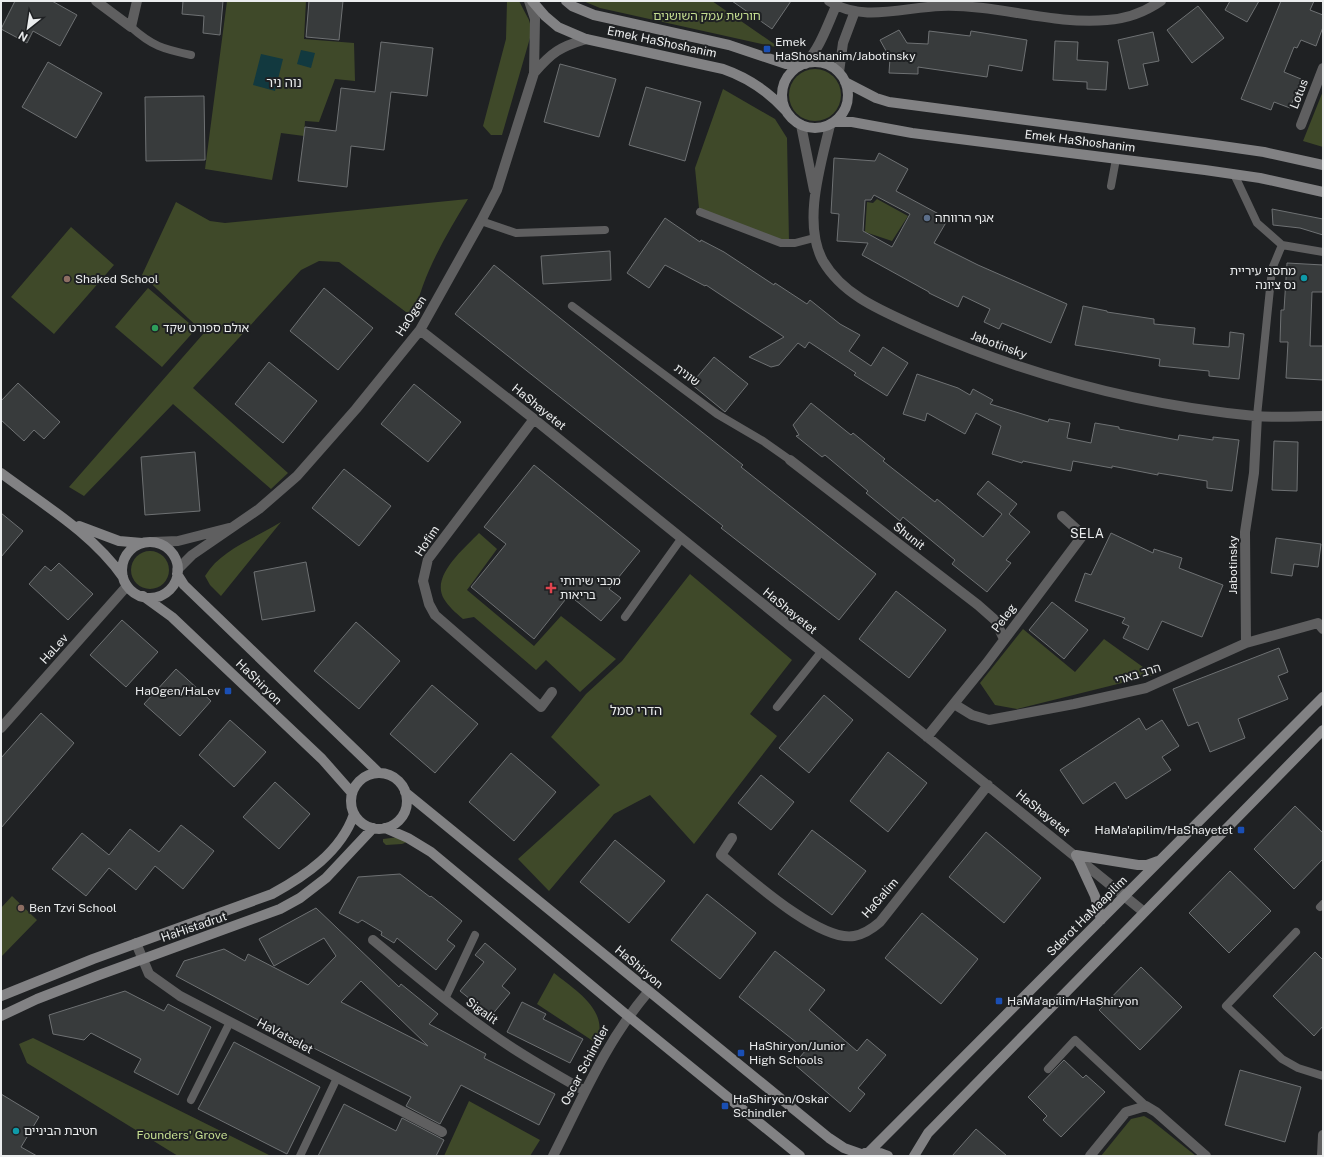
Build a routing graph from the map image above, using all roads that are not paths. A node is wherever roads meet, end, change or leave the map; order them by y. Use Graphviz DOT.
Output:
graph roads {
  1 [pos="96,1"];
  2 [pos="137,1"];
  3 [pos="531,1"];
  4 [pos="566,1"];
  5 [pos="1161,1"];
  6 [pos="832,3"];
  7 [pos="918,4"];
  8 [pos="855,11"];
  9 [pos="131,27"];
  10 [pos="586,39"];
  11 [pos="191,55"];
  12 [pos="802,64"];
  13 [pos="839,72"];
  14 [pos="1322,72"];
  15 [pos="534,73"];
  16 [pos="846,82"];
  17 [pos="786,111"];
  18 [pos="832,123"];
  19 [pos="801,125"];
  20 [pos="1301,125"];
  21 [pos="1116,159"];
  22 [pos="1323,165"];
  23 [pos="1234,174"];
  24 [pos="1111,186"];
  25 [pos="1323,192"];
  26 [pos="815,194"];
  27 [pos="700,212"];
  28 [pos="481,221"];
  29 [pos="605,230"];
  30 [pos="814,238"];
  31 [pos="1282,245"];
  32 [pos="1323,252"];
  33 [pos="572,306"];
  34 [pos="420,330"];
  35 [pos="1257,416"];
  36 [pos="1323,416"];
  37 [pos="534,419"];
  38 [pos="790,460"];
  39 [pos="1,473"];
  40 [pos="1062,516"];
  41 [pos="64,520"];
  42 [pos="237,526"];
  43 [pos="682,539"];
  44 [pos="149,543"];
  45 [pos="177,572"];
  46 [pos="125,582"];
  47 [pos="143,596"];
  48 [pos="625,617"];
  49 [pos="1323,629"];
  50 [pos="1004,639"];
  51 [pos="1246,643"];
  52 [pos="821,652"];
  53 [pos="552,692"];
  54 [pos="1323,697"];
  55 [pos="954,704"];
  56 [pos="777,707"];
  57 [pos="1,728"];
  58 [pos="1323,730"];
  59 [pos="927,737"];
  60 [pos="379,773"];
  61 [pos="988,785"];
  62 [pos="405,792"];
  63 [pos="352,793"];
  64 [pos="354,814"];
  65 [pos="373,828"];
  66 [pos="385,828"];
  67 [pos="732,838"];
  68 [pos="1076,855"];
  69 [pos="1161,860"];
  70 [pos="1125,895"];
  71 [pos="1144,912"];
  72 [pos="1100,920"];
  73 [pos="1296,932"];
  74 [pos="475,935"];
  75 [pos="373,940"];
  76 [pos="136,943"];
  77 [pos="143,958"];
  78 [pos="648,992"];
  79 [pos="1,996"];
  80 [pos="445,999"];
  81 [pos="1,1016"];
  82 [pos="628,1016"];
  83 [pos="230,1022"];
  84 [pos="1048,1069"];
  85 [pos="1323,1076"];
  86 [pos="337,1078"];
  87 [pos="585,1091"];
  88 [pos="191,1100"];
  89 [pos="1146,1106"];
  90 [pos="442,1132"];
  91 [pos="1323,1135"];
  92 [pos="862,1154"];
  93 [pos="300,1156"];
  94 [pos="553,1156"];
  95 [pos="800,1156"];
  96 [pos="888,1156"];
  97 [pos="914,1156"];
  98 [pos="1090,1156"];
  99 [pos="1206,1156"];
  100 [pos="1322,1156"];
  1 -- 9 [label="street"];
  2 -- 9 [label="street"];
  3 -- 10 [label="street, Emek HaShoshanim"];
  3 -- 15 [label="street, HaOgen"];
  4 -- 12 [label="street, Emek HaShoshanim"];
  5 -- 7 [label="street"];
  6 -- 8 [label="street"];
  6 -- 12 [label="street"];
  7 -- 8 [label="street"];
  8 -- 13 [label="street"];
  9 -- 11 [label="lane"];
  10 -- 15 [label="street, HaOgen"];
  10 -- 17 [label="street, Emek HaShoshanim"];
  12 -- 13 [label="street"];
  12 -- 17 [label="street"];
  13 -- 16 [label="street"];
  14 -- 20 [label="street, Lotus"];
  15 -- 28 [label="street, HaOgen"];
  16 -- 18 [label="street"];
  16 -- 22 [label="street, Emek HaShoshanim"];
  17 -- 19 [label="street"];
  18 -- 19 [label="street"];
  18 -- 21 [label="street, Emek HaShoshanim"];
  18 -- 26 [label="street, Jabotinsky"];
  19 -- 26 [label="street, Jabotinsky"];
  21 -- 23 [label="street, Emek HaShoshanim"];
  21 -- 24 [label="lane"];
  23 -- 25 [label="street, Emek HaShoshanim"];
  23 -- 31 [label="lane"];
  26 -- 30 [label="street, Jabotinsky"];
  27 -- 30 [label="lane"];
  28 -- 29 [label="lane"];
  28 -- 34 [label="street, HaOgen"];
  30 -- 35 [label="street, Jabotinsky"];
  31 -- 32 [label="lane"];
  31 -- 35 [label="lane"];
  33 -- 38 [label="lane, שונית"];
  34 -- 37 [label="street, HaShayetet"];
  34 -- 42 [label="street, HaOgen"];
  35 -- 36 [label="street, Jabotinsky"];
  35 -- 51 [label="street, Jabotinsky"];
  37 -- 43 [label="street, HaShayetet"];
  37 -- 53 [label="street, Hofim"];
  38 -- 50 [label="street, Shunit"];
  39 -- 41 [label="street"];
  40 -- 50 [label="street, Peleg"];
  41 -- 44 [label="street"];
  41 -- 46 [label="street"];
  42 -- 44 [label="street, HaOgen"];
  42 -- 45 [label="street, HaOgen"];
  43 -- 48 [label="lane"];
  43 -- 52 [label="street, HaShayetet"];
  44 -- 45 [label="street"];
  44 -- 46 [label="street"];
  45 -- 47 [label="street"];
  45 -- 60 [label="street, HaShiryon"];
  46 -- 47 [label="street"];
  46 -- 57 [label="street, HaLev"];
  47 -- 63 [label="street, HaShiryon"];
  49 -- 51 [label="street, הרב בארי"];
  50 -- 55 [label="street, Peleg"];
  51 -- 55 [label="street, הרב בארי"];
  52 -- 56 [label="lane"];
  52 -- 59 [label="street, HaShayetet"];
  54 -- 69 [label="street, Sderot HaMaapilim"];
  55 -- 59 [label="street, Peleg"];
  58 -- 71 [label="street"];
  59 -- 61 [label="street, HaShayetet"];
  60 -- 62 [label="street"];
  60 -- 63 [label="street"];
  61 -- 67 [label="street, HaGalim"];
  61 -- 68 [label="street, HaShayetet"];
  62 -- 66 [label="street"];
  62 -- 78 [label="street, HaShiryon"];
  63 -- 64 [label="street"];
  64 -- 65 [label="street"];
  64 -- 76 [label="street, HaHistadrut"];
  65 -- 66 [label="street"];
  65 -- 77 [label="street, HaHistadrut"];
  66 -- 82 [label="street"];
  68 -- 69 [label="street"];
  68 -- 70 [label="street, HaShayetet"];
  68 -- 72 [label="street"];
  69 -- 70 [label="street, Sderot HaMaapilim"];
  70 -- 71 [label="street, HaShayetet"];
  70 -- 72 [label="street, Sderot HaMaapilim"];
  71 -- 97 [label="street"];
  72 -- 92 [label="street, Sderot HaMaapilim"];
  73 -- 85 [label="lane"];
  74 -- 80 [label="lane"];
  75 -- 80 [label="street, Sigalit"];
  76 -- 77 [label="street, HaVatselet"];
  76 -- 79 [label="street, HaHistadrut"];
  77 -- 81 [label="street, HaHistadrut"];
  77 -- 83 [label="street, HaVatselet"];
  78 -- 82 [label="street, Oscar Schindler"];
  78 -- 92 [label="street, HaShiryon"];
  80 -- 87 [label="street, Sigalit"];
  82 -- 87 [label="street, Oscar Schindler"];
  82 -- 95 [label="street"];
  83 -- 86 [label="street, HaVatselet"];
  83 -- 88 [label="lane"];
  84 -- 89 [label="lane"];
  86 -- 90 [label="street, HaVatselet"];
  86 -- 93 [label="lane"];
  87 -- 94 [label="street, Oscar Schindler"];
  89 -- 98 [label="street"];
  89 -- 99 [label="street"];
  91 -- 100 [label="street"];
  92 -- 96 [label="street, HaShiryon"];
}
